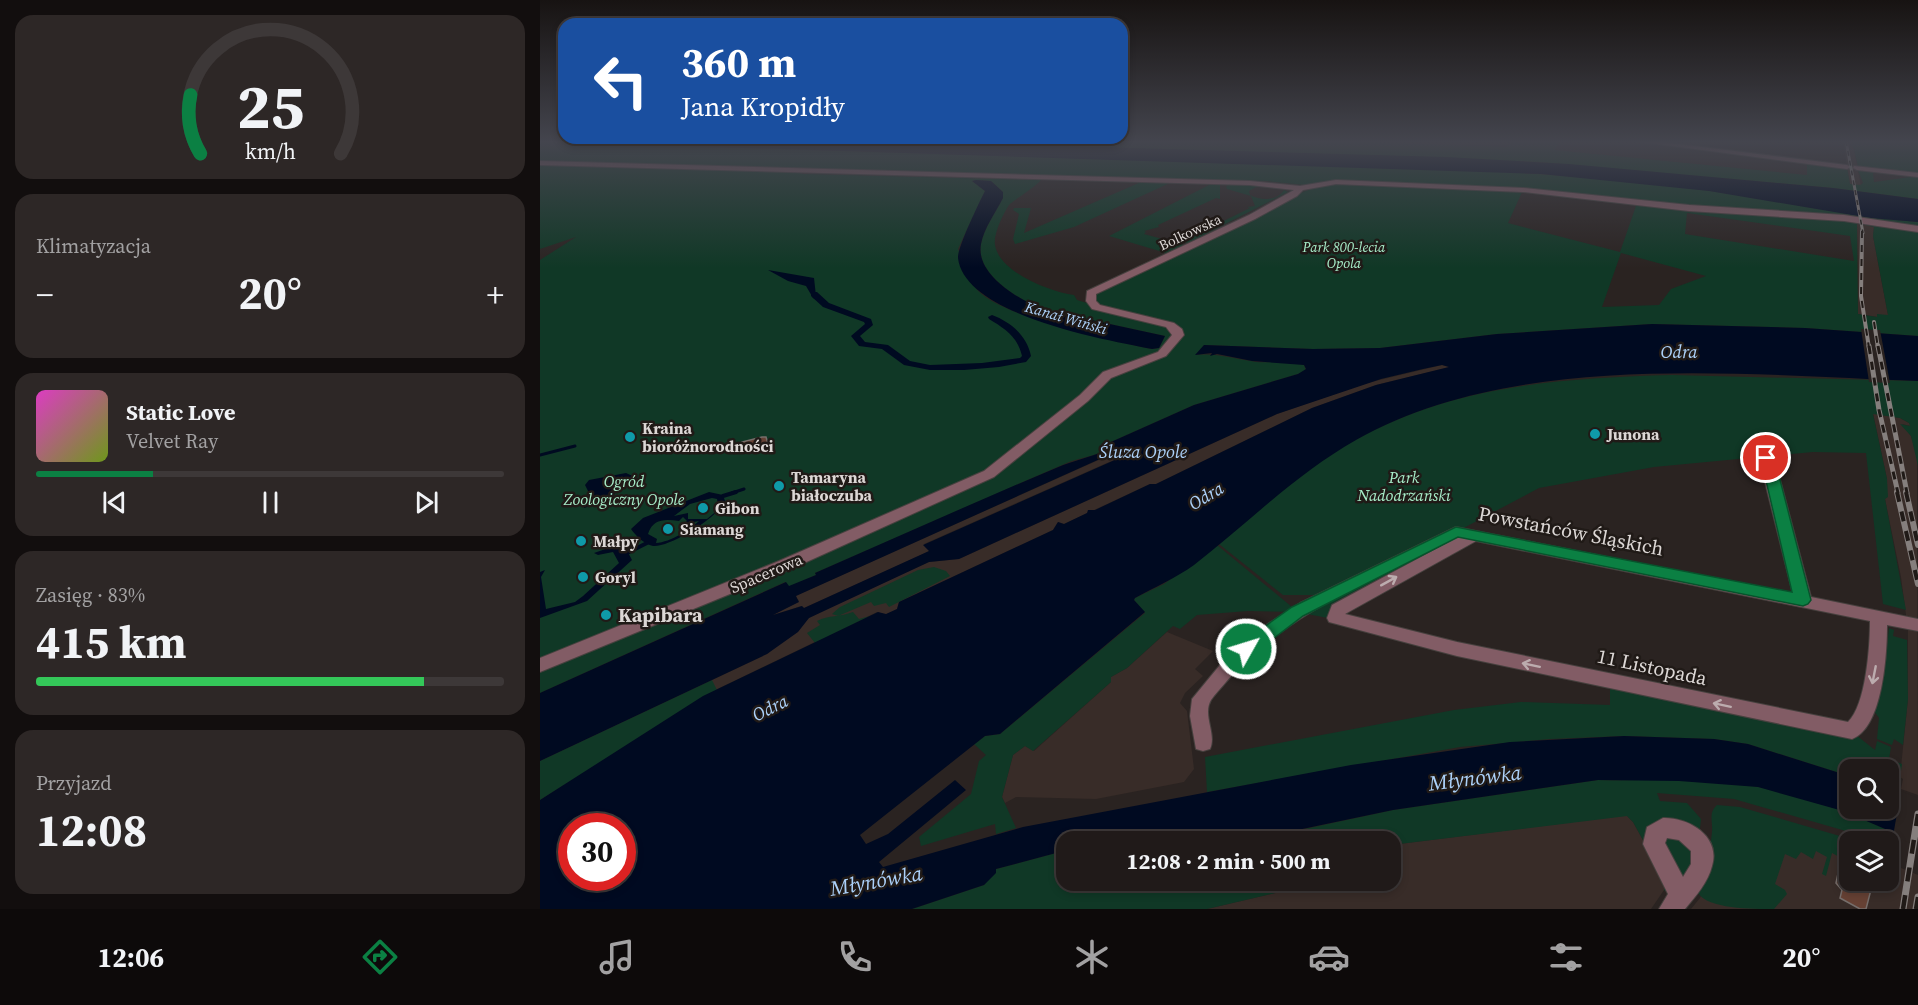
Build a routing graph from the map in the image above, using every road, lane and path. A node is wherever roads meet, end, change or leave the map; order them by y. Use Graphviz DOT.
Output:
graph roads {
  1 [pos="1271,183"];
  2 [pos="1327,183"];
  3 [pos="1375,183"];
  4 [pos="1300,188"];
  5 [pos="1918,229"];
  6 [pos="1091,301"];
  7 [pos="1766,458"];
  8 [pos="1475,535"];
  9 [pos="1803,600"];
  10 [pos="1878,617"];
  11 [pos="1918,625"];
  12 [pos="540,665"];
  13 [pos="1203,743"];
  1 -- 4 [label="street"];
  2 -- 4 [label="street"];
  3 -- 5 [label="street"];
  4 -- 6 [label="street, Bolkowska"];
  6 -- 12 [label="street, Spacerowa"];
  7 -- 9 [label="street"];
  8 -- 9 [label="street, Powstańców Śląskich"];
  10 -- 8 [label="street, 11 Listopada, one-way"];
  8 -- 13 [label="street, Powstańców Śląskich"];
  9 -- 10 [label="street, Powstańców Śląskich"];
  10 -- 11 [label="street, Powstańców Śląskich"];
}
